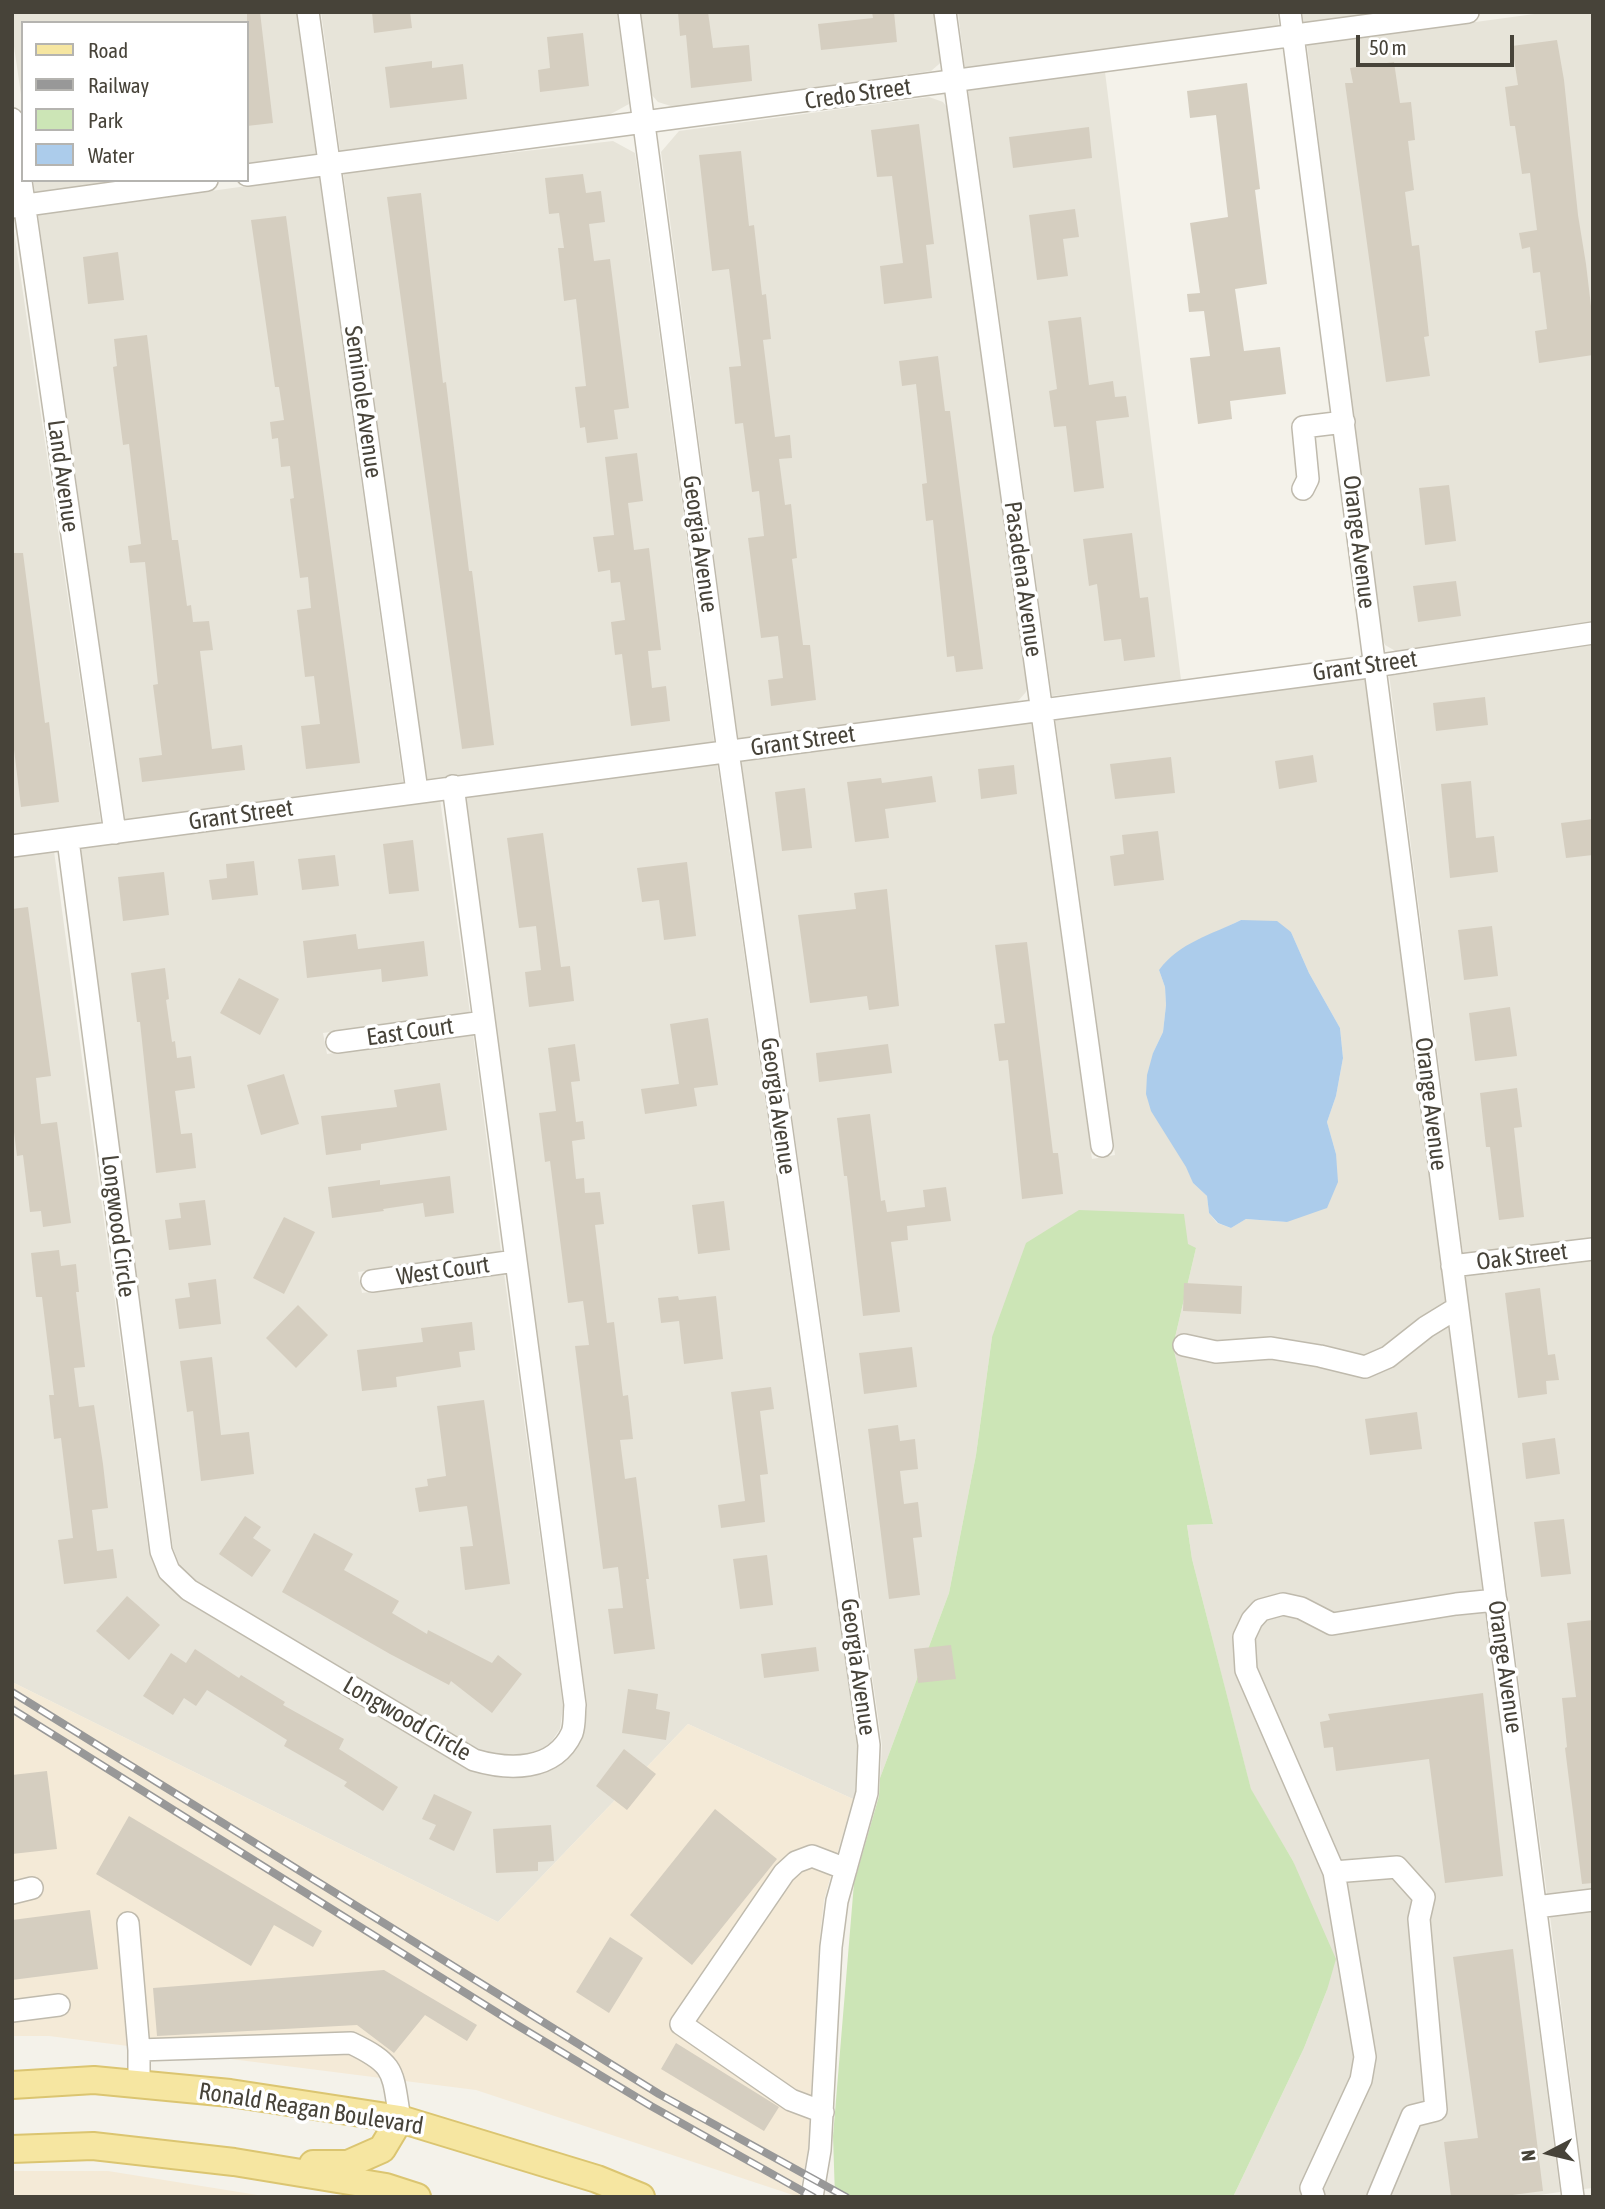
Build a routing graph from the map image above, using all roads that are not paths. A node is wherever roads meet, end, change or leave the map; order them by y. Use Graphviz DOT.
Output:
graph roads {
  1 [pos="308,12"];
  2 [pos="629,12"];
  3 [pos="946,12"];
  4 [pos="1290,12"];
  5 [pos="1468,12"];
  6 [pos="1293,36"];
  7 [pos="954,81"];
  8 [pos="12,119"];
  9 [pos="643,123"];
  10 [pos="329,163"];
  11 [pos="248,175"];
  12 [pos="192,182"];
  13 [pos="18,206"];
  14 [pos="1344,422"];
  15 [pos="1303,489"];
  16 [pos="1593,633"];
  17 [pos="1376,665"];
  18 [pos="1041,709"];
  19 [pos="728,751"];
  20 [pos="453,786"];
  21 [pos="417,791"];
  22 [pos="115,833"];
  23 [pos="68,839"];
  24 [pos="12,846"];
  25 [pos="484,1022"];
  26 [pos="337,1042"];
  27 [pos="1102,1146"];
  28 [pos="1593,1249"];
  29 [pos="515,1261"];
  30 [pos="1452,1265"];
  31 [pos="372,1281"];
  32 [pos="1457,1308"];
  33 [pos="1184,1345"];
  34 [pos="1496,1600"];
  35 [pos="846,1869"];
  36 [pos="1334,1872"];
  37 [pos="1593,1900"];
  38 [pos="1536,1907"];
  39 [pos="128,1923"];
  40 [pos="59,2005"];
  41 [pos="12,2011"];
  42 [pos="139,2050"];
  43 [pos="139,2084"];
  44 [pos="12,2085"];
  45 [pos="823,2112"];
  46 [pos="400,2119"];
  47 [pos="12,2149"];
  48 [pos="234,2162"];
  49 [pos="417,2197"];
  50 [pos="641,2197"];
  51 [pos="812,2197"];
  52 [pos="1314,2197"];
  53 [pos="1378,2197"];
  54 [pos="1573,2197"];
  1 -- 10 [label="street, Seminole Avenue"];
  2 -- 9 [label="street, Georgia Avenue"];
  3 -- 7 [label="street, Pasadena Avenue"];
  4 -- 6 [label="street, Orange Avenue"];
  5 -- 6 [label="street, Credo Street"];
  6 -- 7 [label="street, Credo Street"];
  6 -- 14 [label="street, Orange Avenue"];
  7 -- 9 [label="street, Credo Street"];
  7 -- 18 [label="street, Pasadena Avenue"];
  8 -- 13 [label="street, Land Avenue"];
  9 -- 10 [label="street, Credo Street"];
  9 -- 19 [label="street, Georgia Avenue"];
  10 -- 11 [label="street, Credo Street"];
  10 -- 21 [label="street, Seminole Avenue"];
  12 -- 13 [label="street"];
  13 -- 22 [label="street, Land Avenue"];
  14 -- 15 [label="street"];
  14 -- 17 [label="street, Orange Avenue"];
  16 -- 17 [label="street, Grant Street"];
  17 -- 18 [label="street, Grant Street"];
  17 -- 30 [label="street, Orange Avenue"];
  18 -- 19 [label="street, Grant Street"];
  18 -- 27 [label="street, Pasadena Avenue"];
  19 -- 20 [label="street, Grant Street"];
  19 -- 35 [label="street, Georgia Avenue"];
  20 -- 21 [label="street, Grant Street"];
  20 -- 25 [label="street, Longwood Circle"];
  21 -- 22 [label="street, Grant Street"];
  22 -- 23 [label="street, Grant Street"];
  23 -- 24 [label="street, Grant Street"];
  23 -- 29 [label="street, Longwood Circle"];
  25 -- 26 [label="street, East Court"];
  25 -- 29 [label="street, Longwood Circle"];
  28 -- 30 [label="street, Oak Street"];
  29 -- 31 [label="street, West Court"];
  30 -- 32 [label="street, Orange Avenue"];
  32 -- 33 [label="street"];
  32 -- 34 [label="street, Orange Avenue"];
  34 -- 36 [label="street"];
  34 -- 38 [label="street, Orange Avenue"];
  35 -- 45 [label="street, Georgia Avenue"];
  35 -- 45 [label="street"];
  36 -- 52 [label="street"];
  36 -- 53 [label="street"];
  37 -- 38 [label="street"];
  38 -- 54 [label="street, Orange Avenue"];
  39 -- 42 [label="street"];
  40 -- 41 [label="street"];
  42 -- 43 [label="street"];
  42 -- 46 [label="street"];
  43 -- 44 [label="main road, Ronald Reagan Boulevard"];
  43 -- 46 [label="main road, Ronald Reagan Boulevard"];
  45 -- 51 [label="street, Georgia Avenue"];
  46 -- 48 [label="main road"];
  46 -- 50 [label="main road, Ronald Reagan Boulevard"];
  47 -- 48 [label="main road"];
  48 -- 49 [label="main road"];
}
